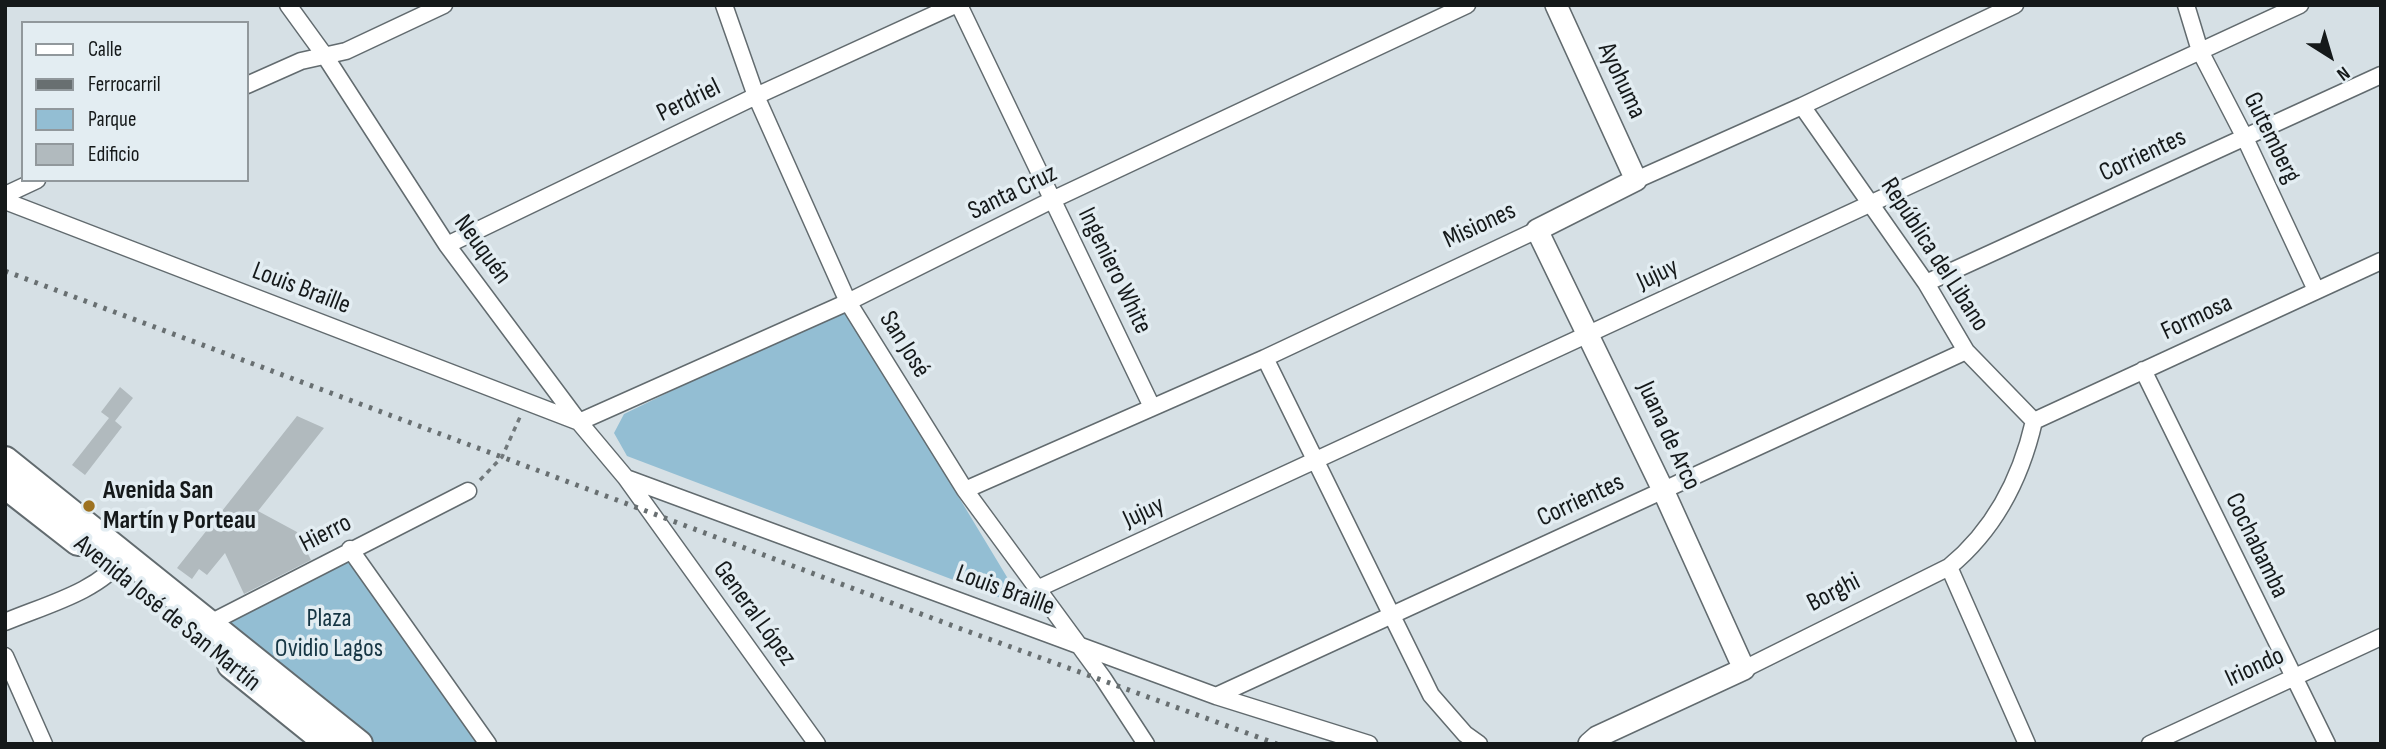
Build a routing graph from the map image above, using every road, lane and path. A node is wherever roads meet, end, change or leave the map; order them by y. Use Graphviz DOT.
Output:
graph roads {
  1 [pos="288,5"];
  2 [pos="444,5"];
  3 [pos="724,5"];
  4 [pos="957,5"];
  5 [pos="1467,5"];
  6 [pos="1556,5"];
  7 [pos="2015,5"];
  8 [pos="2186,5"];
  9 [pos="2300,5"];
  10 [pos="2200,51"];
  11 [pos="325,56"];
  12 [pos="2381,75"];
  13 [pos="248,85"];
  14 [pos="756,96"];
  15 [pos="1802,106"];
  16 [pos="2244,136"];
  17 [pos="1636,180"];
  18 [pos="33,182"];
  19 [pos="5,195"];
  20 [pos="5,201"];
  21 [pos="1052,201"];
  22 [pos="1872,204"];
  23 [pos="1537,230"];
  24 [pos="447,245"];
  25 [pos="2381,261"];
  26 [pos="1926,283"];
  27 [pos="2316,290"];
  28 [pos="848,302"];
  29 [pos="1589,334"];
  30 [pos="1966,351"];
  31 [pos="1265,358"];
  32 [pos="2143,370"];
  33 [pos="526,402"];
  34 [pos="1152,407"];
  35 [pos="2034,421"];
  36 [pos="579,422"];
  37 [pos="5,460"];
  38 [pos="1316,460"];
  39 [pos="626,478"];
  40 [pos="5,485"];
  41 [pos="1663,490"];
  42 [pos="468,491"];
  43 [pos="965,491"];
  44 [pos="651,513"];
  45 [pos="350,549"];
  46 [pos="119,564"];
  47 [pos="1948,567"];
  48 [pos="1037,589"];
  49 [pos="1391,616"];
  50 [pos="5,622"];
  51 [pos="208,624"];
  52 [pos="2381,637"];
  53 [pos="1077,643"];
  54 [pos="5,656"];
  55 [pos="1744,669"];
  56 [pos="2293,677"];
  57 [pos="1216,696"];
  58 [pos="44,744"];
  59 [pos="329,744"];
  60 [pos="359,744"];
  61 [pos="488,744"];
  62 [pos="817,744"];
  63 [pos="1146,744"];
  64 [pos="1369,744"];
  65 [pos="1479,744"];
  66 [pos="1590,744"];
  67 [pos="2027,744"];
  68 [pos="2150,744"];
  69 [pos="2327,744"];
  1 -- 11 [label="street, Neuquén"];
  2 -- 11 [label="street"];
  3 -- 14 [label="street, San José"];
  4 -- 14 [label="street, Perdriel"];
  4 -- 21 [label="street, Ingeniero White"];
  5 -- 21 [label="street, Santa Cruz"];
  6 -- 17 [label="street, Ayohuma"];
  7 -- 15 [label="street, Misiones"];
  8 -- 10 [label="street, Gutemberg"];
  9 -- 10 [label="street, Jujuy"];
  10 -- 16 [label="street, Gutemberg"];
  10 -- 22 [label="street, Jujuy"];
  11 -- 13 [label="street"];
  11 -- 24 [label="street, Neuquén"];
  12 -- 16 [label="street, Corrientes"];
  14 -- 24 [label="street, Perdriel"];
  14 -- 28 [label="street, San José"];
  15 -- 17 [label="street, Misiones"];
  15 -- 22 [label="street, República del Libano"];
  16 -- 26 [label="street, Corrientes"];
  16 -- 27 [label="street, Gutemberg"];
  17 -- 23 [label="street, Misiones"];
  18 -- 19 [label="street"];
  20 -- 33 [label="street, Louis Braille"];
  21 -- 28 [label="street, Santa Cruz"];
  21 -- 34 [label="street, Ingeniero White"];
  22 -- 26 [label="street, República del Libano"];
  22 -- 29 [label="street, Jujuy"];
  23 -- 29 [label="street, Juana de Arco"];
  23 -- 31 [label="street, Misiones"];
  24 -- 36 [label="street, Neuquén"];
  25 -- 27 [label="street, Formosa"];
  26 -- 30 [label="street, República del Libano"];
  27 -- 32 [label="street, Formosa"];
  28 -- 36 [label="street, Santa Cruz"];
  28 -- 43 [label="street, San José"];
  29 -- 38 [label="street, Jujuy"];
  29 -- 41 [label="street, Juana de Arco"];
  30 -- 35 [label="street, República del Libano"];
  30 -- 41 [label="street, Corrientes"];
  31 -- 34 [label="street, Misiones"];
  31 -- 38 [label="street"];
  32 -- 35 [label="street, Formosa"];
  32 -- 56 [label="street, Cochabamba"];
  33 -- 36 [label="street, Louis Braille"];
  33 -- 42 [label="path"];
  34 -- 43 [label="street, Misiones"];
  35 -- 47 [label="street, Borghi"];
  36 -- 39 [label="street, Neuquén"];
  37 -- 46 [label="main road, Avenida José de San Martín"];
  38 -- 48 [label="street, Jujuy"];
  38 -- 49 [label="street"];
  39 -- 44 [label="street, Neuquén"];
  39 -- 53 [label="street, Louis Braille"];
  40 -- 46 [label="main road, Avenida José de San Martín"];
  41 -- 49 [label="street, Corrientes"];
  41 -- 55 [label="street, Juana de Arco"];
  42 -- 45 [label="street, Hierro"];
  43 -- 48 [label="street, San José"];
  44 -- 62 [label="street, General López"];
  45 -- 51 [label="street, Hierro"];
  45 -- 61 [label="street"];
  46 -- 50 [label="street"];
  46 -- 51 [label="main road, Avenida José de San Martín"];
  46 -- 59 [label="main road, Avenida José de San Martín"];
  47 -- 55 [label="street, Borghi"];
  47 -- 67 [label="street"];
  48 -- 53 [label="street, San José"];
  49 -- 57 [label="street, Corrientes"];
  49 -- 65 [label="street"];
  51 -- 60 [label="main road, Avenida José de San Martín"];
  52 -- 56 [label="street, Iriondo"];
  53 -- 57 [label="street, Louis Braille"];
  53 -- 63 [label="street, San José"];
  54 -- 58 [label="street"];
  55 -- 66 [label="street, Borghi"];
  56 -- 68 [label="street, Iriondo"];
  56 -- 69 [label="street, Cochabamba"];
  57 -- 64 [label="street, Louis Braille"];
}
